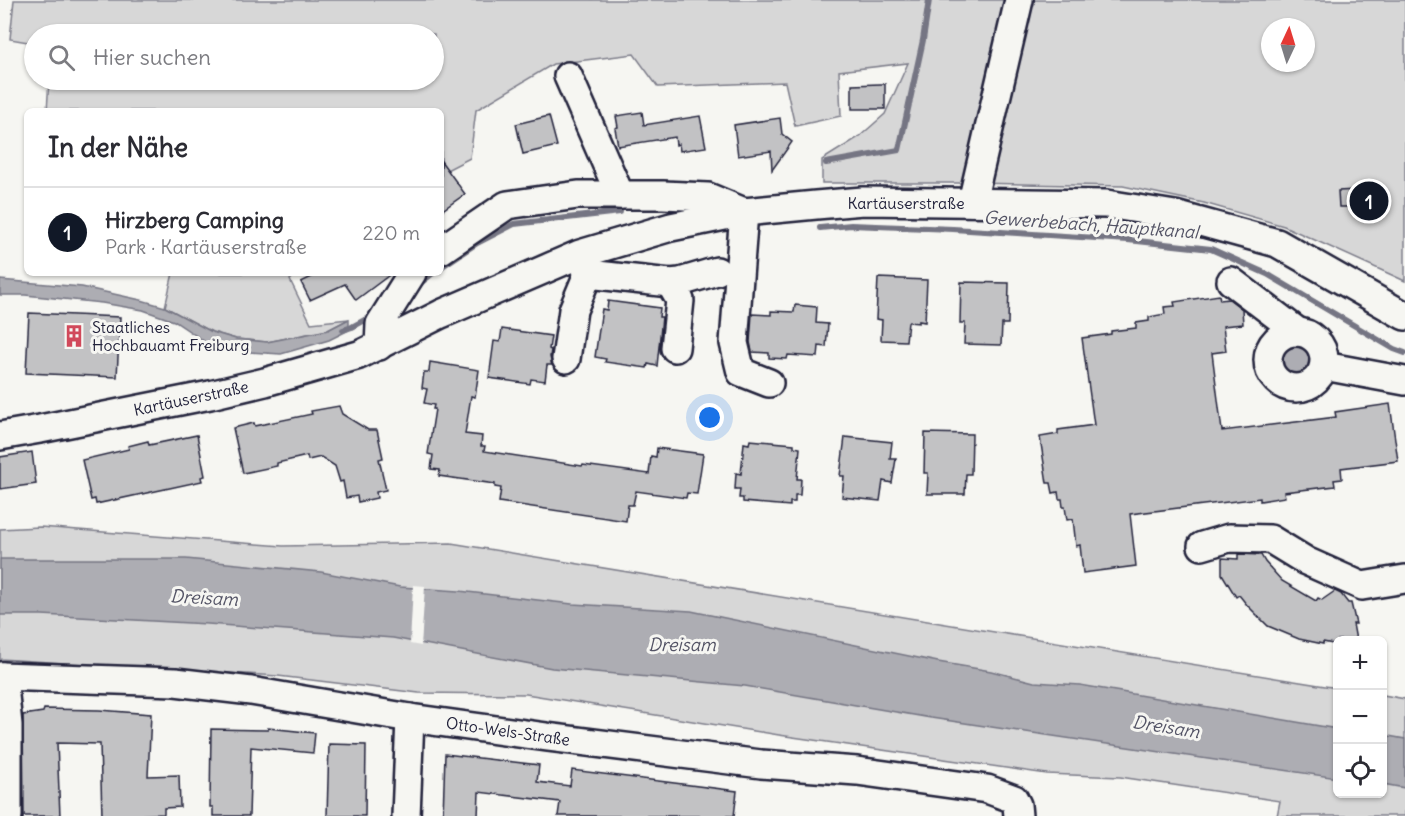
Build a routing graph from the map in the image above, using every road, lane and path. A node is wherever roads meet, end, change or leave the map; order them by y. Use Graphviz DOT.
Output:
graph roads {
  1 [pos="1019,0"];
  2 [pos="568,76"];
  3 [pos="620,195"];
  4 [pos="972,202"];
  5 [pos="744,212"];
  6 [pos="444,248"];
  7 [pos="584,264"];
  8 [pos="717,272"];
  9 [pos="410,276"];
  10 [pos="1231,281"];
  11 [pos="670,283"];
  12 [pos="1405,316"];
  13 [pos="1298,332"];
  14 [pos="380,335"];
  15 [pos="675,348"];
  16 [pos="566,359"];
  17 [pos="1324,366"];
  18 [pos="1405,381"];
  19 [pos="769,383"];
  20 [pos="0,436"];
  21 [pos="1202,546"];
  22 [pos="1405,579"];
  23 [pos="1,676"];
  24 [pos="410,718"];
  25 [pos="1016,807"];
  26 [pos="8,816"];
  27 [pos="406,816"];
  1 -- 4 [label="street"];
  2 -- 3 [label="street"];
  3 -- 5 [label="street, Kartäuserstraße"];
  3 -- 6 [label="street, Kartäuserstraße"];
  4 -- 5 [label="street, Kartäuserstraße"];
  4 -- 12 [label="street, Kartäuserstraße"];
  5 -- 7 [label="street, Kartäuserstraße"];
  5 -- 19 [label="street"];
  7 -- 11 [label="street"];
  7 -- 14 [label="street, Kartäuserstraße"];
  7 -- 16 [label="street"];
  8 -- 11 [label="street"];
  9 -- 14 [label="street"];
  10 -- 13 [label="street"];
  11 -- 15 [label="street"];
  13 -- 17 [label="street"];
  13 -- 17 [label="street"];
  14 -- 20 [label="street, Kartäuserstraße"];
  17 -- 18 [label="street"];
  21 -- 22 [label="street"];
  23 -- 24 [label="street, Otto-Wels-Straße"];
  23 -- 26 [label="street"];
  24 -- 25 [label="street, Otto-Wels-Straße"];
  24 -- 27 [label="street"];
}
